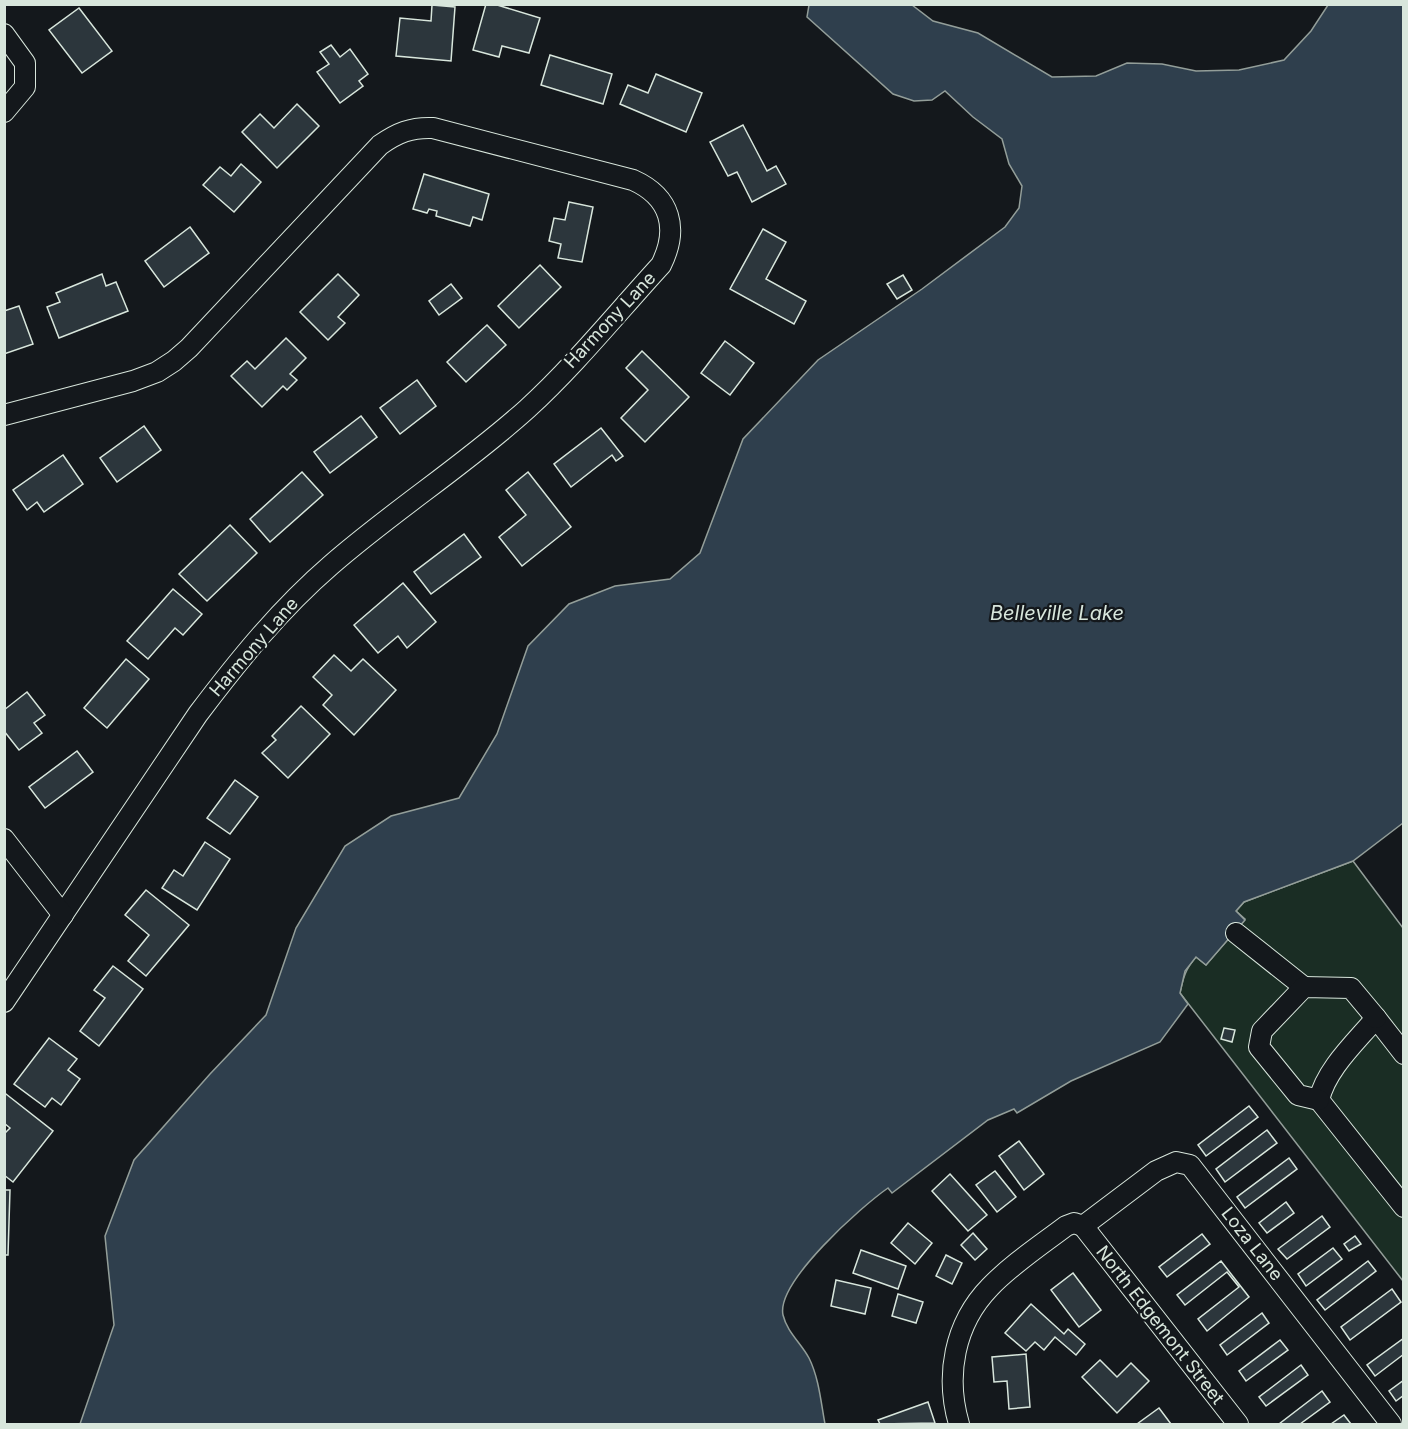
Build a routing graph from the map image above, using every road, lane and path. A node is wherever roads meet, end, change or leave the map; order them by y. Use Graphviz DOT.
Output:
graph roads {
  1 [pos="4,34"];
  2 [pos="4,112"];
  3 [pos="4,415"];
  4 [pos="4,840"];
  5 [pos="63,915"];
  6 [pos="1236,933"];
  7 [pos="1304,987"];
  8 [pos="4,1002"];
  9 [pos="1376,1018"];
  10 [pos="1404,1054"];
  11 [pos="1318,1100"];
  12 [pos="1404,1206"];
  13 [pos="1083,1226"];
  14 [pos="959,1425"];
  15 [pos="1238,1425"];
  16 [pos="1391,1425"];
  1 -- 2 [label="street"];
  3 -- 5 [label="street, Harmony Lane"];
  4 -- 5 [label="street"];
  5 -- 8 [label="street, Harmony Lane"];
  6 -- 7 [label="street"];
  7 -- 9 [label="street"];
  7 -- 11 [label="street"];
  9 -- 10 [label="street"];
  9 -- 11 [label="street"];
  11 -- 12 [label="street"];
  13 -- 14 [label="street"];
  13 -- 15 [label="street, North Edgemont Street"];
  13 -- 16 [label="street, Loza Lane"];
}
